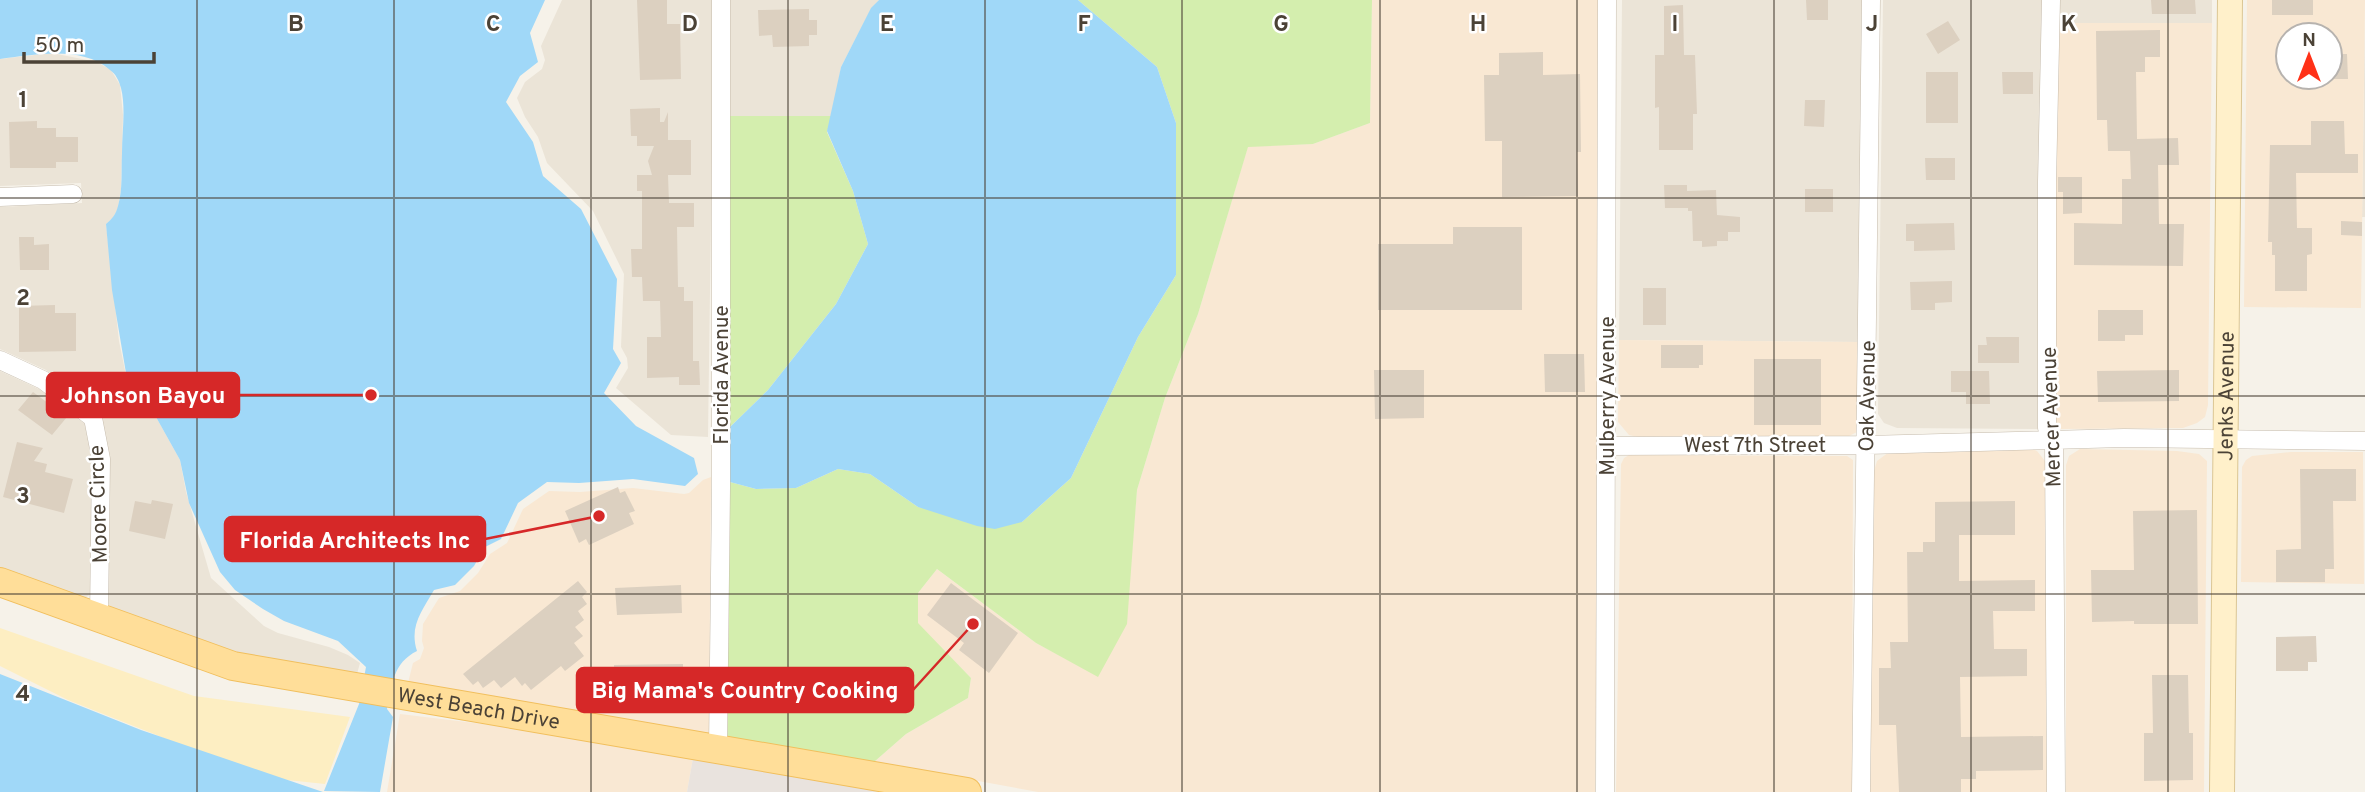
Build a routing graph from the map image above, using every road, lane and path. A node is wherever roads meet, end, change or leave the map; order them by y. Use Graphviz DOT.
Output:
graph roads {
  1 [pos="721,0"];
  2 [pos="1607,0"];
  3 [pos="1871,0"];
  4 [pos="2051,0"];
  5 [pos="2230,0"];
  6 [pos="72,194"];
  7 [pos="0,197"];
  8 [pos="0,360"];
  9 [pos="2225,439"];
  10 [pos="2054,441"];
  11 [pos="2365,441"];
  12 [pos="1867,445"];
  13 [pos="1607,446"];
  14 [pos="0,582"];
  15 [pos="99,617"];
  16 [pos="718,749"];
  17 [pos="967,792"];
  18 [pos="1605,792"];
  19 [pos="1861,792"];
  20 [pos="2056,792"];
  21 [pos="2221,792"];
  1 -- 16 [label="street, Florida Avenue"];
  2 -- 13 [label="street, Mulberry Avenue"];
  3 -- 12 [label="street, Oak Avenue"];
  4 -- 10 [label="street, Mercer Avenue"];
  5 -- 9 [label="street, Jenks Avenue"];
  6 -- 7 [label="street"];
  8 -- 15 [label="street, Moore Circle"];
  9 -- 10 [label="street, West 7th Street"];
  9 -- 11 [label="street, West 7th Street"];
  9 -- 21 [label="street, Jenks Avenue"];
  10 -- 12 [label="street, West 7th Street"];
  10 -- 20 [label="street, Mercer Avenue"];
  12 -- 13 [label="street, West 7th Street"];
  12 -- 19 [label="street, Oak Avenue"];
  13 -- 18 [label="street, Mulberry Avenue"];
  14 -- 15 [label="main road, West Beach Drive"];
  15 -- 16 [label="main road, West Beach Drive"];
  16 -- 17 [label="main road, West Beach Drive"];
}
